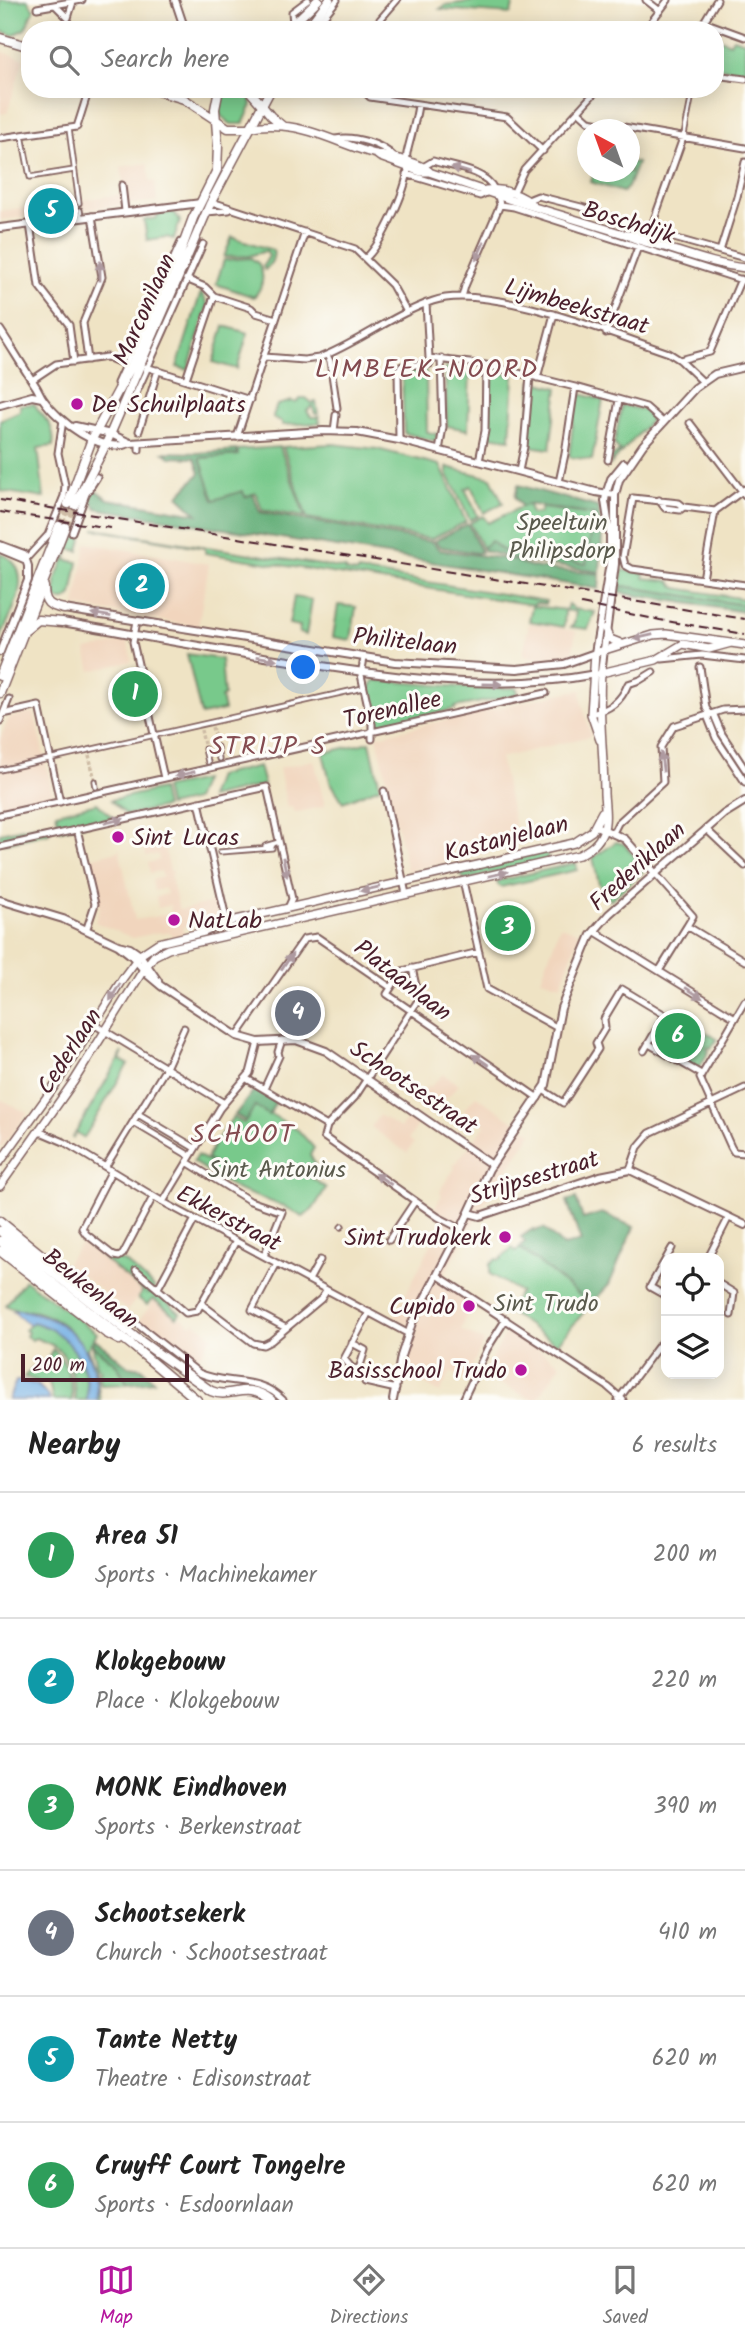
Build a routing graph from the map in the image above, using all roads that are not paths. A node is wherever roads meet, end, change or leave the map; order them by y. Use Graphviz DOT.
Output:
graph roads {
  1 [pos="82,0"];
  2 [pos="175,0"];
  3 [pos="308,0"];
  4 [pos="318,0"];
  5 [pos="328,0"];
  6 [pos="337,0"];
  7 [pos="397,0"];
  8 [pos="646,0"];
  9 [pos="668,0"];
  10 [pos="717,0"];
  11 [pos="64,1"];
  12 [pos="73,2"];
  13 [pos="55,5"];
  14 [pos="37,8"];
  15 [pos="660,11"];
  16 [pos="183,21"];
  17 [pos="291,21"];
  18 [pos="296,21"];
  19 [pos="313,21"];
  20 [pos="319,21"];
  21 [pos="378,21"];
  22 [pos="652,21"];
  23 [pos="705,21"];
  24 [pos="724,29"];
  25 [pos="745,37"];
  26 [pos="0,38"];
  27 [pos="0,43"];
  28 [pos="21,44"];
  29 [pos="21,49"];
  30 [pos="724,76"];
  31 [pos="745,79"];
  32 [pos="86,98"];
  33 [pos="181,98"];
  34 [pos="218,98"];
  35 [pos="256,98"];
  36 [pos="265,98"];
  37 [pos="376,98"];
  38 [pos="591,98"];
  39 [pos="691,98"];
  40 [pos="261,104"];
  41 [pos="418,105"];
  42 [pos="579,112"];
  43 [pos="215,120"];
  44 [pos="283,126"];
  45 [pos="69,128"];
  46 [pos="249,128"];
  47 [pos="22,135"];
  48 [pos="684,135"];
  49 [pos="0,138"];
  50 [pos="333,140"];
  51 [pos="745,148"];
  52 [pos="542,150"];
  53 [pos="376,154"];
  54 [pos="395,158"];
  55 [pos="745,162"];
  56 [pos="407,164"];
  57 [pos="426,169"];
  58 [pos="74,170"];
  59 [pos="122,185"];
  60 [pos="493,194"];
  61 [pos="512,197"];
  62 [pos="737,197"];
  63 [pos="745,200"];
  64 [pos="79,203"];
  65 [pos="531,203"];
  66 [pos="204,207"];
  67 [pos="125,211"];
  68 [pos="92,216"];
  69 [pos="30,224"];
  70 [pos="0,228"];
  71 [pos="650,231"];
  72 [pos="305,232"];
  73 [pos="187,233"];
  74 [pos="627,235"];
  75 [pos="203,244"];
  76 [pos="655,244"];
  77 [pos="639,245"];
  78 [pos="720,251"];
  79 [pos="366,258"];
  80 [pos="745,258"];
  81 [pos="730,267"];
  82 [pos="745,268"];
  83 [pos="744,278"];
  84 [pos="186,279"];
  85 [pos="214,296"];
  86 [pos="462,297"];
  87 [pos="426,303"];
  88 [pos="407,312"];
  89 [pos="554,314"];
  90 [pos="276,319"];
  91 [pos="83,323"];
  92 [pos="69,325"];
  93 [pos="0,330"];
  94 [pos="606,332"];
  95 [pos="327,355"];
  96 [pos="264,357"];
  97 [pos="429,358"];
  98 [pos="441,358"];
  99 [pos="88,360"];
  100 [pos="680,360"];
  101 [pos="74,362"];
  102 [pos="126,365"];
  103 [pos="485,365"];
  104 [pos="146,367"];
  105 [pos="745,367"];
  106 [pos="158,370"];
  107 [pos="534,377"];
  108 [pos="186,379"];
  109 [pos="32,380"];
  110 [pos="702,382"];
  111 [pos="575,387"];
  112 [pos="120,389"];
  113 [pos="32,396"];
  114 [pos="42,398"];
  115 [pos="250,400"];
  116 [pos="619,400"];
  117 [pos="124,402"];
  118 [pos="0,405"];
  119 [pos="63,420"];
  120 [pos="663,422"];
  121 [pos="690,423"];
  122 [pos="73,426"];
  123 [pos="96,430"];
  124 [pos="334,430"];
  125 [pos="139,431"];
  126 [pos="111,434"];
  127 [pos="237,437"];
  128 [pos="92,439"];
  129 [pos="399,440"];
  130 [pos="130,443"];
  131 [pos="106,444"];
  132 [pos="643,445"];
  133 [pos="439,451"];
  134 [pos="608,460"];
  135 [pos="479,461"];
  136 [pos="519,471"];
  137 [pos="92,480"];
  138 [pos="559,482"];
  139 [pos="744,492"];
  140 [pos="606,494"];
  141 [pos="615,495"];
  142 [pos="715,511"];
  143 [pos="62,529"];
  144 [pos="0,547"];
  145 [pos="25,560"];
  146 [pos="703,579"];
  147 [pos="44,582"];
  148 [pos="745,585"];
  149 [pos="64,609"];
  150 [pos="137,621"];
  151 [pos="62,622"];
  152 [pos="606,629"];
  153 [pos="134,635"];
  154 [pos="21,638"];
  155 [pos="621,643"];
  156 [pos="731,643"];
  157 [pos="745,645"];
  158 [pos="0,652"];
  159 [pos="364,657"];
  160 [pos="598,657"];
  161 [pos="656,660"];
  162 [pos="745,660"];
  163 [pos="700,667"];
  164 [pos="517,669"];
  165 [pos="361,672"];
  166 [pos="653,672"];
  167 [pos="597,674"];
  168 [pos="0,676"];
  169 [pos="517,684"];
  170 [pos="364,688"];
  171 [pos="0,693"];
  172 [pos="546,693"];
  173 [pos="9,699"];
  174 [pos="745,709"];
  175 [pos="595,713"];
  176 [pos="3,714"];
  177 [pos="710,714"];
  178 [pos="0,721"];
  179 [pos="371,732"];
  180 [pos="154,735"];
  181 [pos="372,739"];
  182 [pos="217,747"];
  183 [pos="205,749"];
  184 [pos="50,759"];
  185 [pos="219,759"];
  186 [pos="735,760"];
  187 [pos="208,762"];
  188 [pos="745,769"];
  189 [pos="0,770"];
  190 [pos="164,778"];
  191 [pos="95,781"];
  192 [pos="745,782"];
  193 [pos="96,787"];
  194 [pos="384,791"];
  195 [pos="745,801"];
  196 [pos="60,802"];
  197 [pos="199,802"];
  198 [pos="0,815"];
  199 [pos="600,828"];
  200 [pos="77,829"];
  201 [pos="706,830"];
  202 [pos="613,833"];
  203 [pos="279,842"];
  204 [pos="0,846"];
  205 [pos="272,848"];
  206 [pos="263,850"];
  207 [pos="229,851"];
  208 [pos="220,852"];
  209 [pos="212,856"];
  210 [pos="745,866"];
  211 [pos="655,873"];
  212 [pos="463,881"];
  213 [pos="403,882"];
  214 [pos="406,894"];
  215 [pos="0,900"];
  216 [pos="288,908"];
  217 [pos="227,922"];
  218 [pos="687,926"];
  219 [pos="87,928"];
  220 [pos="594,931"];
  221 [pos="479,953"];
  222 [pos="138,957"];
  223 [pos="745,961"];
  224 [pos="145,967"];
  225 [pos="412,968"];
  226 [pos="659,971"];
  227 [pos="390,986"];
  228 [pos="745,1001"];
  229 [pos="410,1012"];
  230 [pos="735,1018"];
  231 [pos="95,1025"];
  232 [pos="184,1027"];
  233 [pos="556,1027"];
  234 [pos="105,1031"];
  235 [pos="237,1036"];
  236 [pos="282,1040"];
  237 [pos="258,1042"];
  238 [pos="649,1044"];
  239 [pos="645,1051"];
  240 [pos="166,1068"];
  241 [pos="701,1074"];
  242 [pos="366,1078"];
  243 [pos="247,1079"];
  244 [pos="745,1088"];
  245 [pos="264,1089"];
  246 [pos="543,1090"];
  247 [pos="538,1098"];
  248 [pos="224,1104"];
  249 [pos="712,1105"];
  250 [pos="138,1114"];
  251 [pos="134,1122"];
  252 [pos="327,1126"];
  253 [pos="38,1133"];
  254 [pos="195,1148"];
  255 [pos="745,1153"];
  256 [pos="188,1159"];
  257 [pos="0,1162"];
  258 [pos="492,1165"];
  259 [pos="106,1166"];
  260 [pos="630,1170"];
  261 [pos="111,1172"];
  262 [pos="0,1186"];
  263 [pos="153,1197"];
  264 [pos="415,1201"];
  265 [pos="163,1202"];
  266 [pos="469,1213"];
  267 [pos="729,1217"];
  268 [pos="195,1219"];
  269 [pos="0,1221"];
  270 [pos="745,1226"];
  271 [pos="461,1229"];
  272 [pos="0,1231"];
  273 [pos="389,1240"];
  274 [pos="0,1241"];
  275 [pos="236,1241"];
  276 [pos="672,1248"];
  277 [pos="0,1251"];
  278 [pos="669,1253"];
  279 [pos="711,1253"];
  280 [pos="264,1256"];
  281 [pos="45,1258"];
  282 [pos="320,1260"];
  283 [pos="277,1263"];
  284 [pos="661,1268"];
  285 [pos="136,1270"];
  286 [pos="437,1275"];
  287 [pos="309,1280"];
  288 [pos="724,1287"];
  289 [pos="158,1288"];
  290 [pos="327,1290"];
  291 [pos="661,1293"];
  292 [pos="203,1305"];
  293 [pos="369,1312"];
  294 [pos="732,1315"];
  295 [pos="506,1318"];
  296 [pos="286,1328"];
  297 [pos="407,1333"];
  298 [pos="135,1342"];
  299 [pos="352,1343"];
  300 [pos="661,1343"];
  301 [pos="204,1376"];
  302 [pos="191,1378"];
  303 [pos="365,1382"];
  304 [pos="396,1389"];
  305 [pos="212,1391"];
  306 [pos="195,1398"];
  307 [pos="620,1399"];
  308 [pos="219,1400"];
  309 [pos="227,1400"];
  310 [pos="264,1400"];
  311 [pos="271,1400"];
  312 [pos="283,1400"];
  313 [pos="393,1400"];
  314 [pos="463,1400"];
  1 -- 12 [label="street"];
  2 -- 16 [label="street"];
  3 -- 17 [label="street"];
  4 -- 18 [label="main road"];
  5 -- 19 [label="main road"];
  6 -- 20 [label="street"];
  7 -- 21 [label="street"];
  8 -- 15 [label="street"];
  9 -- 15 [label="street"];
  10 -- 23 [label="street"];
  11 -- 12 [label="street"];
  11 -- 13 [label="street"];
  12 -- 13 [label="street"];
  13 -- 14 [label="street"];
  15 -- 22 [label="street"];
  24 -- 25 [label="street"];
  26 -- 28 [label="main road"];
  27 -- 29 [label="main road"];
  30 -- 31 [label="street"];
  32 -- 45 [label="street"];
  33 -- 43 [label="main road, Boschdijk"];
  34 -- 43 [label="main road, Marconilaan"];
  35 -- 40 [label="main road, Boschdijk"];
  36 -- 40 [label="main road, Marconilaan"];
  37 -- 41 [label="street"];
  38 -- 42 [label="street"];
  39 -- 48 [label="street"];
  40 -- 44 [label="main road, Boschdijk"];
  40 -- 46 [label="main road, Marconilaan"];
  41 -- 52 [label="street"];
  41 -- 56 [label="street"];
  42 -- 48 [label="street"];
  42 -- 52 [label="street"];
  43 -- 46 [label="main road, Boschdijk"];
  43 -- 66 [label="main road, Marconilaan"];
  44 -- 46 [label="main road, Boschdijk"];
  44 -- 50 [label="main road, Boschdijk"];
  45 -- 47 [label="street"];
  45 -- 58 [label="street"];
  46 -- 66 [label="main road, Marconilaan"];
  47 -- 49 [label="street"];
  47 -- 58 [label="street"];
  48 -- 51 [label="street"];
  48 -- 71 [label="street"];
  50 -- 53 [label="main road, Boschdijk"];
  50 -- 54 [label="street, Boschdijk"];
  52 -- 61 [label="street"];
  53 -- 54 [label="main road, Boschdijk"];
  53 -- 56 [label="main road, Boschdijk"];
  54 -- 56 [label="main road, Boschdijk"];
  55 -- 62 [label="street"];
  56 -- 57 [label="main road, Boschdijk"];
  56 -- 60 [label="street, Boschdijk"];
  56 -- 79 [label="street"];
  57 -- 60 [label="main road, Boschdijk"];
  60 -- 57 [label="street, Boschdijk, one-way"];
  58 -- 64 [label="street"];
  59 -- 67 [label="street"];
  60 -- 61 [label="main road, Boschdijk"];
  60 -- 77 [label="street, Boschdijk"];
  60 -- 86 [label="street, one-way"];
  61 -- 65 [label="main road, Boschdijk"];
  62 -- 63 [label="street"];
  62 -- 78 [label="street"];
  65 -- 71 [label="street, Boschdijk"];
  65 -- 74 [label="main road, Boschdijk"];
  66 -- 67 [label="street"];
  66 -- 72 [label="street"];
  66 -- 73 [label="main road, Marconilaan"];
  66 -- 117 [label="main road, Marconilaan"];
  67 -- 68 [label="street"];
  68 -- 69 [label="street"];
  91 -- 68 [label="street, one-way"];
  69 -- 70 [label="street"];
  69 -- 92 [label="street"];
  71 -- 78 [label="street, Boschdijk"];
  72 -- 79 [label="street"];
  72 -- 90 [label="street"];
  73 -- 102 [label="street, Marconilaan"];
  73 -- 112 [label="main road, Marconilaan"];
  74 -- 76 [label="main road, Boschdijk"];
  74 -- 77 [label="main road, Boschdijk"];
  75 -- 84 [label="street"];
  76 -- 77 [label="main road, Boschdijk"];
  76 -- 81 [label="main road, Boschdijk"];
  77 -- 83 [label="street, Boschdijk"];
  77 -- 94 [label="street"];
  78 -- 80 [label="street, Boschdijk"];
  79 -- 88 [label="street"];
  81 -- 82 [label="main road, Boschdijk"];
  81 -- 83 [label="main road, Boschdijk"];
  83 -- 100 [label="street"];
  84 -- 85 [label="street"];
  84 -- 104 [label="street"];
  85 -- 90 [label="street"];
  85 -- 108 [label="street"];
  86 -- 87 [label="street, Lijmbeekstraat"];
  86 -- 89 [label="street, Lijmbeekstraat"];
  87 -- 88 [label="street, Lijmbeekstraat"];
  87 -- 97 [label="street"];
  88 -- 95 [label="street, Lijmbeekstraat"];
  89 -- 94 [label="street, Lijmbeekstraat"];
  89 -- 107 [label="street"];
  90 -- 96 [label="street"];
  91 -- 92 [label="street"];
  91 -- 99 [label="street"];
  92 -- 101 [label="street"];
  93 -- 109 [label="street"];
  94 -- 100 [label="street, Lijmbeekstraat"];
  95 -- 96 [label="street, Lijmbeekstraat"];
  95 -- 124 [label="street"];
  96 -- 115 [label="street"];
  97 -- 98 [label="street"];
  97 -- 129 [label="street"];
  98 -- 103 [label="street"];
  98 -- 133 [label="street"];
  99 -- 101 [label="street"];
  99 -- 102 [label="street"];
  100 -- 110 [label="street, Lijmbeekstraat"];
  101 -- 109 [label="street"];
  102 -- 112 [label="street, Marconilaan"];
  103 -- 107 [label="street"];
  103 -- 135 [label="street"];
  104 -- 106 [label="street"];
  104 -- 117 [label="street"];
  105 -- 110 [label="street"];
  106 -- 108 [label="street"];
  106 -- 125 [label="street"];
  107 -- 111 [label="street"];
  107 -- 136 [label="street"];
  108 -- 115 [label="street"];
  109 -- 113 [label="street"];
  109 -- 114 [label="street"];
  110 -- 120 [label="street"];
  111 -- 116 [label="street"];
  111 -- 138 [label="street"];
  112 -- 123 [label="main road, Marconilaan"];
  113 -- 114 [label="street"];
  113 -- 118 [label="street"];
  114 -- 119 [label="street"];
  115 -- 127 [label="street"];
  116 -- 120 [label="street"];
  116 -- 134 [label="street"];
  117 -- 126 [label="main road, Marconilaan"];
  119 -- 122 [label="street"];
  119 -- 143 [label="street"];
  120 -- 132 [label="street"];
  121 -- 139 [label="street"];
  122 -- 123 [label="street"];
  122 -- 128 [label="street"];
  123 -- 126 [label="street"];
  123 -- 128 [label="main road, Marconilaan"];
  124 -- 127 [label="street"];
  124 -- 129 [label="street"];
  126 -- 130 [label="street"];
  126 -- 131 [label="main road, Marconilaan"];
  127 -- 130 [label="street"];
  128 -- 131 [label="street"];
  128 -- 137 [label="main road, Marconilaan"];
  129 -- 133 [label="street"];
  130 -- 131 [label="street"];
  131 -- 137 [label="main road, Marconilaan"];
  132 -- 140 [label="street"];
  132 -- 141 [label="street"];
  133 -- 135 [label="street"];
  135 -- 136 [label="street"];
  136 -- 138 [label="street"];
  137 -- 143 [label="street, Marconilaan"];
  138 -- 140 [label="street"];
  139 -- 142 [label="street"];
  140 -- 141 [label="street"];
  140 -- 160 [label="street"];
  141 -- 152 [label="street"];
  142 -- 146 [label="street"];
  142 -- 146 [label="street"];
  143 -- 145 [label="street"];
  143 -- 147 [label="main road"];
  143 -- 168 [label="main road"];
  144 -- 145 [label="street"];
  145 -- 158 [label="street"];
  146 -- 148 [label="street"];
  147 -- 149 [label="main road"];
  147 -- 154 [label="main road"];
  150 -- 149 [label="street, Philitelaan, one-way"];
  150 -- 153 [label="street"];
  150 -- 159 [label="street, Philitelaan"];
  151 -- 153 [label="street, Philitelaan"];
  151 -- 154 [label="main road"];
  152 -- 155 [label="main road"];
  152 -- 160 [label="street"];
  153 -- 165 [label="street, Philitelaan, one-way"];
  153 -- 180 [label="street"];
  154 -- 171 [label="main road"];
  156 -- 155 [label="main road, one-way"];
  155 -- 160 [label="main road"];
  156 -- 157 [label="main road"];
  156 -- 161 [label="main road"];
  159 -- 164 [label="street, Philitelaan"];
  159 -- 165 [label="street"];
  160 -- 164 [label="street, Philitelaan"];
  160 -- 167 [label="main road"];
  161 -- 162 [label="street"];
  161 -- 167 [label="main road"];
  163 -- 177 [label="street"];
  164 -- 169 [label="street"];
  165 -- 169 [label="street, Philitelaan, one-way"];
  165 -- 170 [label="street"];
  166 -- 175 [label="street"];
  167 -- 169 [label="street, Philitelaan"];
  167 -- 175 [label="main road"];
  170 -- 179 [label="street"];
  170 -- 180 [label="street"];
  172 -- 179 [label="street, Torenallee"];
  173 -- 176 [label="street"];
  174 -- 177 [label="street"];
  175 -- 199 [label="main road, Kastanjelaan"];
  176 -- 178 [label="street"];
  176 -- 184 [label="street"];
  177 -- 186 [label="street"];
  202 -- 177 [label="street, one-way"];
  179 -- 181 [label="street"];
  179 -- 190 [label="street, Torenallee, one-way"];
  180 -- 184 [label="street"];
  180 -- 190 [label="street"];
  182 -- 185 [label="street"];
  183 -- 187 [label="street"];
  184 -- 189 [label="street"];
  184 -- 196 [label="street"];
  186 -- 188 [label="street"];
  186 -- 192 [label="street"];
  190 -- 196 [label="street, Torenallee"];
  191 -- 193 [label="street"];
  194 -- 213 [label="street"];
  195 -- 201 [label="street, Frederiklaan"];
  196 -- 198 [label="street, Torenallee"];
  200 -- 197 [label="street, one-way"];
  197 -- 203 [label="street"];
  197 -- 209 [label="street"];
  199 -- 202 [label="street"];
  212 -- 199 [label="main road, Kastanjelaan, one-way"];
  199 -- 213 [label="main road, Kastanjelaan"];
  200 -- 204 [label="street"];
  200 -- 219 [label="street"];
  201 -- 210 [label="street"];
  201 -- 211 [label="street, Frederiklaan"];
  202 -- 211 [label="street"];
  203 -- 206 [label="street"];
  203 -- 216 [label="street, one-way"];
  205 -- 206 [label="street"];
  206 -- 207 [label="street"];
  207 -- 208 [label="street"];
  207 -- 209 [label="street"];
  209 -- 217 [label="street"];
  211 -- 218 [label="street"];
  211 -- 220 [label="street, Frederiklaan"];
  212 -- 214 [label="main road, Kastanjelaan"];
  212 -- 221 [label="street"];
  213 -- 214 [label="street"];
  213 -- 216 [label="main road, Kastanjelaan, one-way"];
  214 -- 224 [label="main road, Kastanjelaan"];
  215 -- 219 [label="street, Schootsestraat"];
  216 -- 217 [label="main road, Kastanjelaan"];
  217 -- 222 [label="main road, Kastanjelaan"];
  218 -- 223 [label="street"];
  218 -- 226 [label="street"];
  219 -- 222 [label="street, Schootsestraat"];
  220 -- 226 [label="street"];
  220 -- 233 [label="street, Frederiklaan"];
  221 -- 225 [label="street"];
  221 -- 233 [label="street"];
  222 -- 224 [label="street, Schootsestraat"];
  222 -- 231 [label="main road, Cederlaan, one-way"];
  224 -- 234 [label="main road, Cederlaan"];
  224 -- 235 [label="street, Schootsestraat"];
  225 -- 227 [label="street"];
  225 -- 229 [label="street"];
  226 -- 230 [label="street, one-way"];
  227 -- 229 [label="street, Plataanlaan"];
  235 -- 227 [label="street, Plataanlaan, one-way"];
  228 -- 230 [label="street"];
  229 -- 242 [label="street"];
  247 -- 229 [label="street, Plataanlaan, one-way"];
  230 -- 241 [label="street"];
  231 -- 234 [label="street"];
  231 -- 257 [label="main road, Cederlaan"];
  232 -- 240 [label="street"];
  233 -- 246 [label="street, Frederiklaan"];
  234 -- 240 [label="street"];
  234 -- 253 [label="main road, Cederlaan"];
  235 -- 237 [label="street, Schootsestraat"];
  236 -- 237 [label="street, Schootsestraat"];
  236 -- 242 [label="street, Schootsestraat"];
  236 -- 245 [label="street"];
  237 -- 243 [label="street"];
  238 -- 239 [label="street"];
  238 -- 241 [label="street"];
  238 -- 246 [label="street"];
  240 -- 248 [label="street"];
  240 -- 250 [label="street"];
  241 -- 249 [label="street"];
  242 -- 252 [label="street"];
  242 -- 258 [label="street, Schootsestraat"];
  243 -- 245 [label="street"];
  243 -- 248 [label="street"];
  244 -- 249 [label="street"];
  245 -- 252 [label="street"];
  246 -- 247 [label="street, Frederiklaan"];
  247 -- 258 [label="street, Frederiklaan"];
  248 -- 254 [label="street"];
  249 -- 255 [label="street"];
  249 -- 260 [label="street"];
  250 -- 251 [label="street"];
  250 -- 254 [label="street"];
  251 -- 256 [label="street"];
  251 -- 259 [label="street"];
  264 -- 252 [label="street, one-way"];
  253 -- 259 [label="street, Ekkerstraat"];
  253 -- 262 [label="main road, Cederlaan"];
  254 -- 256 [label="street"];
  256 -- 265 [label="street"];
  256 -- 280 [label="street"];
  258 -- 266 [label="street, Frederiklaan"];
  259 -- 261 [label="street, Ekkerstraat"];
  260 -- 266 [label="street, Strijpsestraat"];
  260 -- 267 [label="street, Strijpsestraat"];
  261 -- 263 [label="street, Ekkerstraat"];
  261 -- 263 [label="street"];
  263 -- 265 [label="street, Ekkerstraat"];
  264 -- 271 [label="street"];
  264 -- 273 [label="street"];
  265 -- 268 [label="street, Ekkerstraat"];
  266 -- 271 [label="street, Strijpsestraat"];
  267 -- 270 [label="street, Strijpsestraat"];
  267 -- 279 [label="street"];
  268 -- 275 [label="street, Ekkerstraat"];
  268 -- 289 [label="street"];
  269 -- 281 [label="main road"];
  271 -- 286 [label="street, Strijpsestraat"];
  272 -- 298 [label="main road, Beukenlaan"];
  274 -- 298 [label="main road, Beukenlaan"];
  275 -- 280 [label="street, Ekkerstraat"];
  275 -- 292 [label="street"];
  276 -- 278 [label="street"];
  277 -- 298 [label="main road"];
  280 -- 283 [label="street, Ekkerstraat"];
  281 -- 298 [label="main road"];
  281 -- 301 [label="street, Beukenlaan"];
  282 -- 287 [label="street"];
  283 -- 287 [label="street, Ekkerstraat"];
  283 -- 296 [label="street"];
  284 -- 291 [label="street"];
  285 -- 289 [label="street"];
  286 -- 295 [label="street"];
  286 -- 297 [label="street, Strijpsestraat"];
  287 -- 290 [label="street, Ekkerstraat"];
  288 -- 294 [label="street"];
  289 -- 292 [label="street"];
  290 -- 293 [label="street, Ekkerstraat"];
  290 -- 296 [label="street"];
  292 -- 296 [label="street"];
  293 -- 297 [label="street, Ekkerstraat"];
  293 -- 299 [label="street"];
  295 -- 307 [label="street"];
  295 -- 314 [label="street"];
  297 -- 304 [label="street, Strijpsestraat"];
  298 -- 302 [label="main road, Beukenlaan"];
  298 -- 306 [label="main road, Beukenlaan"];
  299 -- 299 [label="street"];
  300 -- 307 [label="street"];
  301 -- 305 [label="street, Beukenlaan"];
  301 -- 312 [label="street, Beukenlaan"];
  302 -- 305 [label="main road, Beukenlaan"];
  302 -- 308 [label="main road, Beukenlaan"];
  303 -- 304 [label="street"];
  304 -- 313 [label="street, Strijpsestraat"];
  305 -- 311 [label="main road"];
  309 -- 310 [label="main road"];
}
